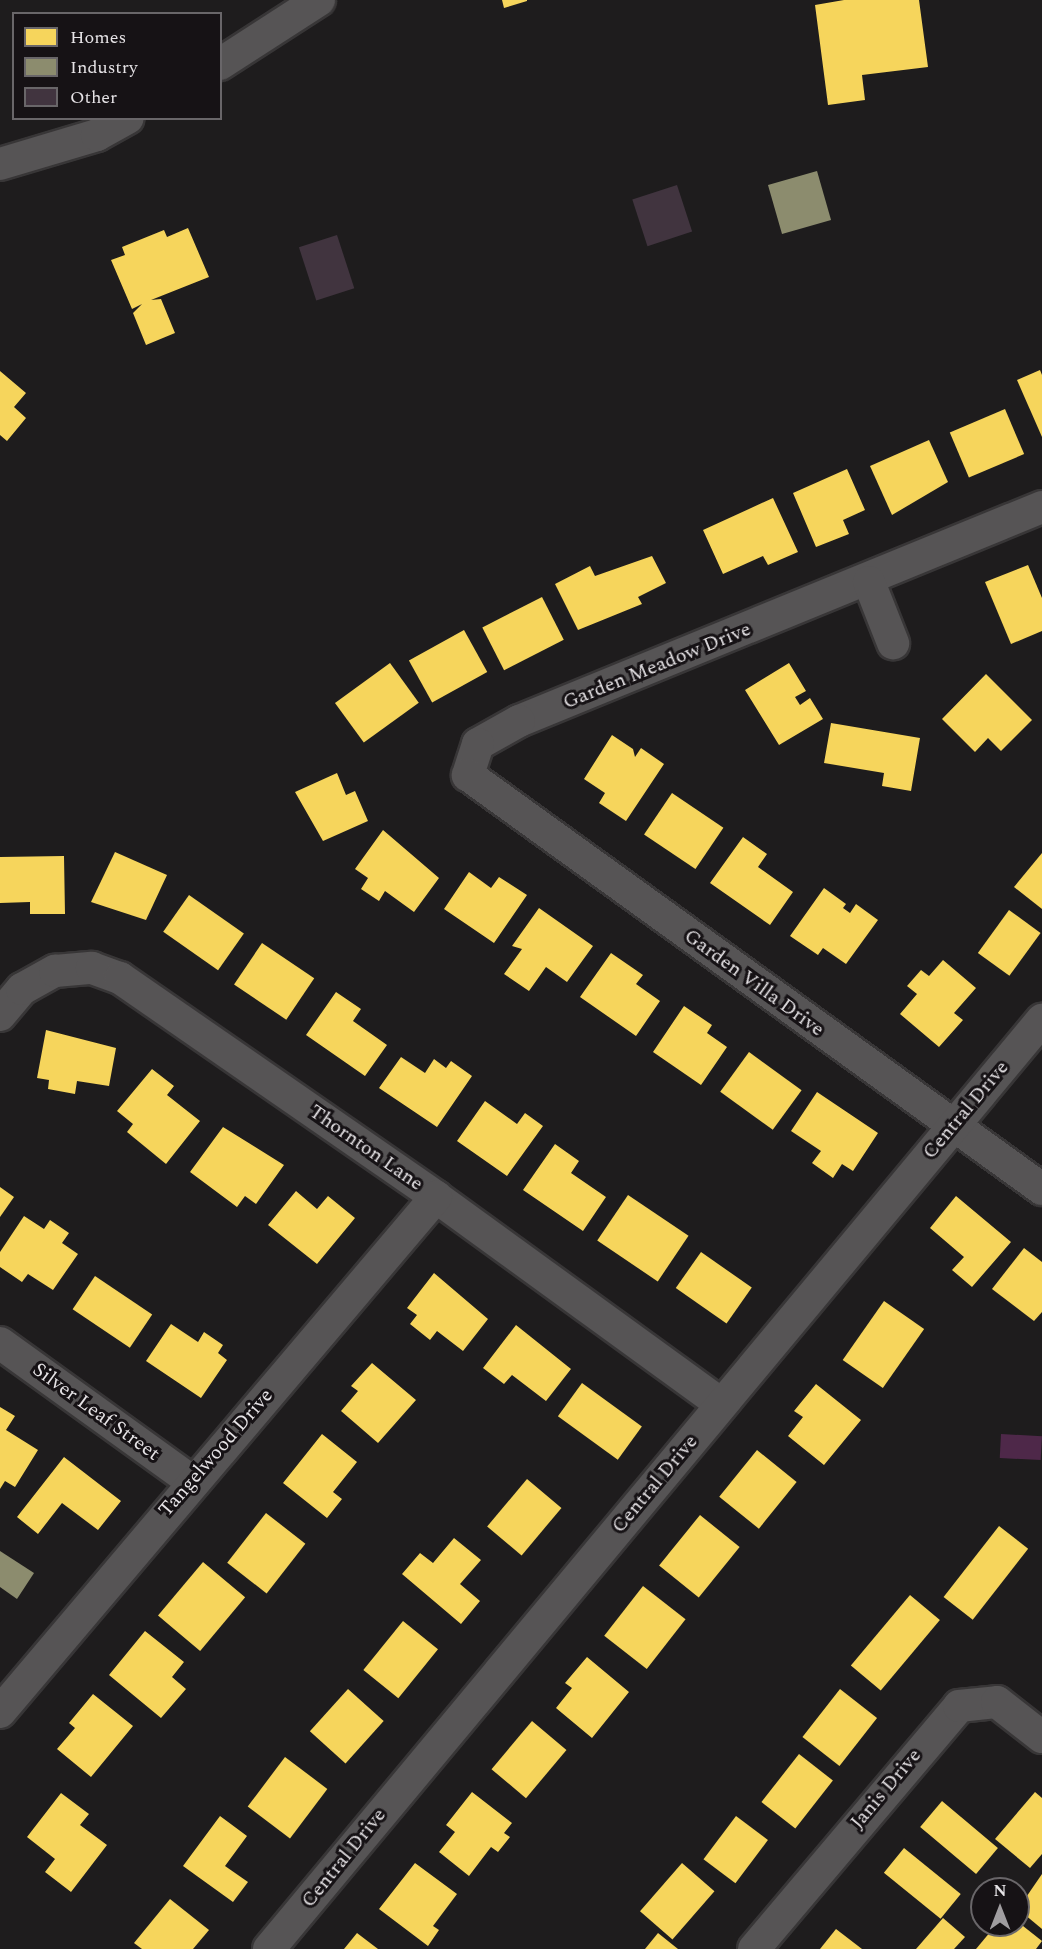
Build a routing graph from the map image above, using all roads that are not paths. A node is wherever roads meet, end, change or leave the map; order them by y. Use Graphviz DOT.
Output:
graph roads {
  1 [pos="318,0"];
  2 [pos="222,62"];
  3 [pos="124,120"];
  4 [pos="0,164"];
  5 [pos="1042,507"];
  6 [pos="869,582"];
  7 [pos="893,643"];
  8 [pos="468,775"];
  9 [pos="0,1015"];
  10 [pos="1042,1020"];
  11 [pos="952,1126"];
  12 [pos="1042,1189"];
  13 [pos="436,1197"];
  14 [pos="0,1343"];
  15 [pos="721,1404"];
  16 [pos="191,1480"];
  17 [pos="0,1712"];
  18 [pos="1042,1737"];
  19 [pos="269,1949"];
  20 [pos="754,1949"];
  1 -- 2 [label="street"];
  3 -- 4 [label="street"];
  5 -- 6 [label="street, Garden Meadow Drive"];
  6 -- 7 [label="street"];
  6 -- 8 [label="street, Garden Meadow Drive"];
  8 -- 11 [label="street, Garden Villa Drive"];
  9 -- 13 [label="street, Thornton Lane"];
  10 -- 11 [label="street, Central Drive"];
  11 -- 12 [label="street, Garden Villa Drive"];
  11 -- 15 [label="street, Central Drive"];
  13 -- 15 [label="street, Thornton Lane"];
  13 -- 16 [label="street, Tangelwood Drive"];
  14 -- 16 [label="street, Silver Leaf Street"];
  15 -- 19 [label="street, Central Drive"];
  16 -- 17 [label="street, Tangelwood Drive"];
  18 -- 20 [label="street, Janis Drive"];
}
